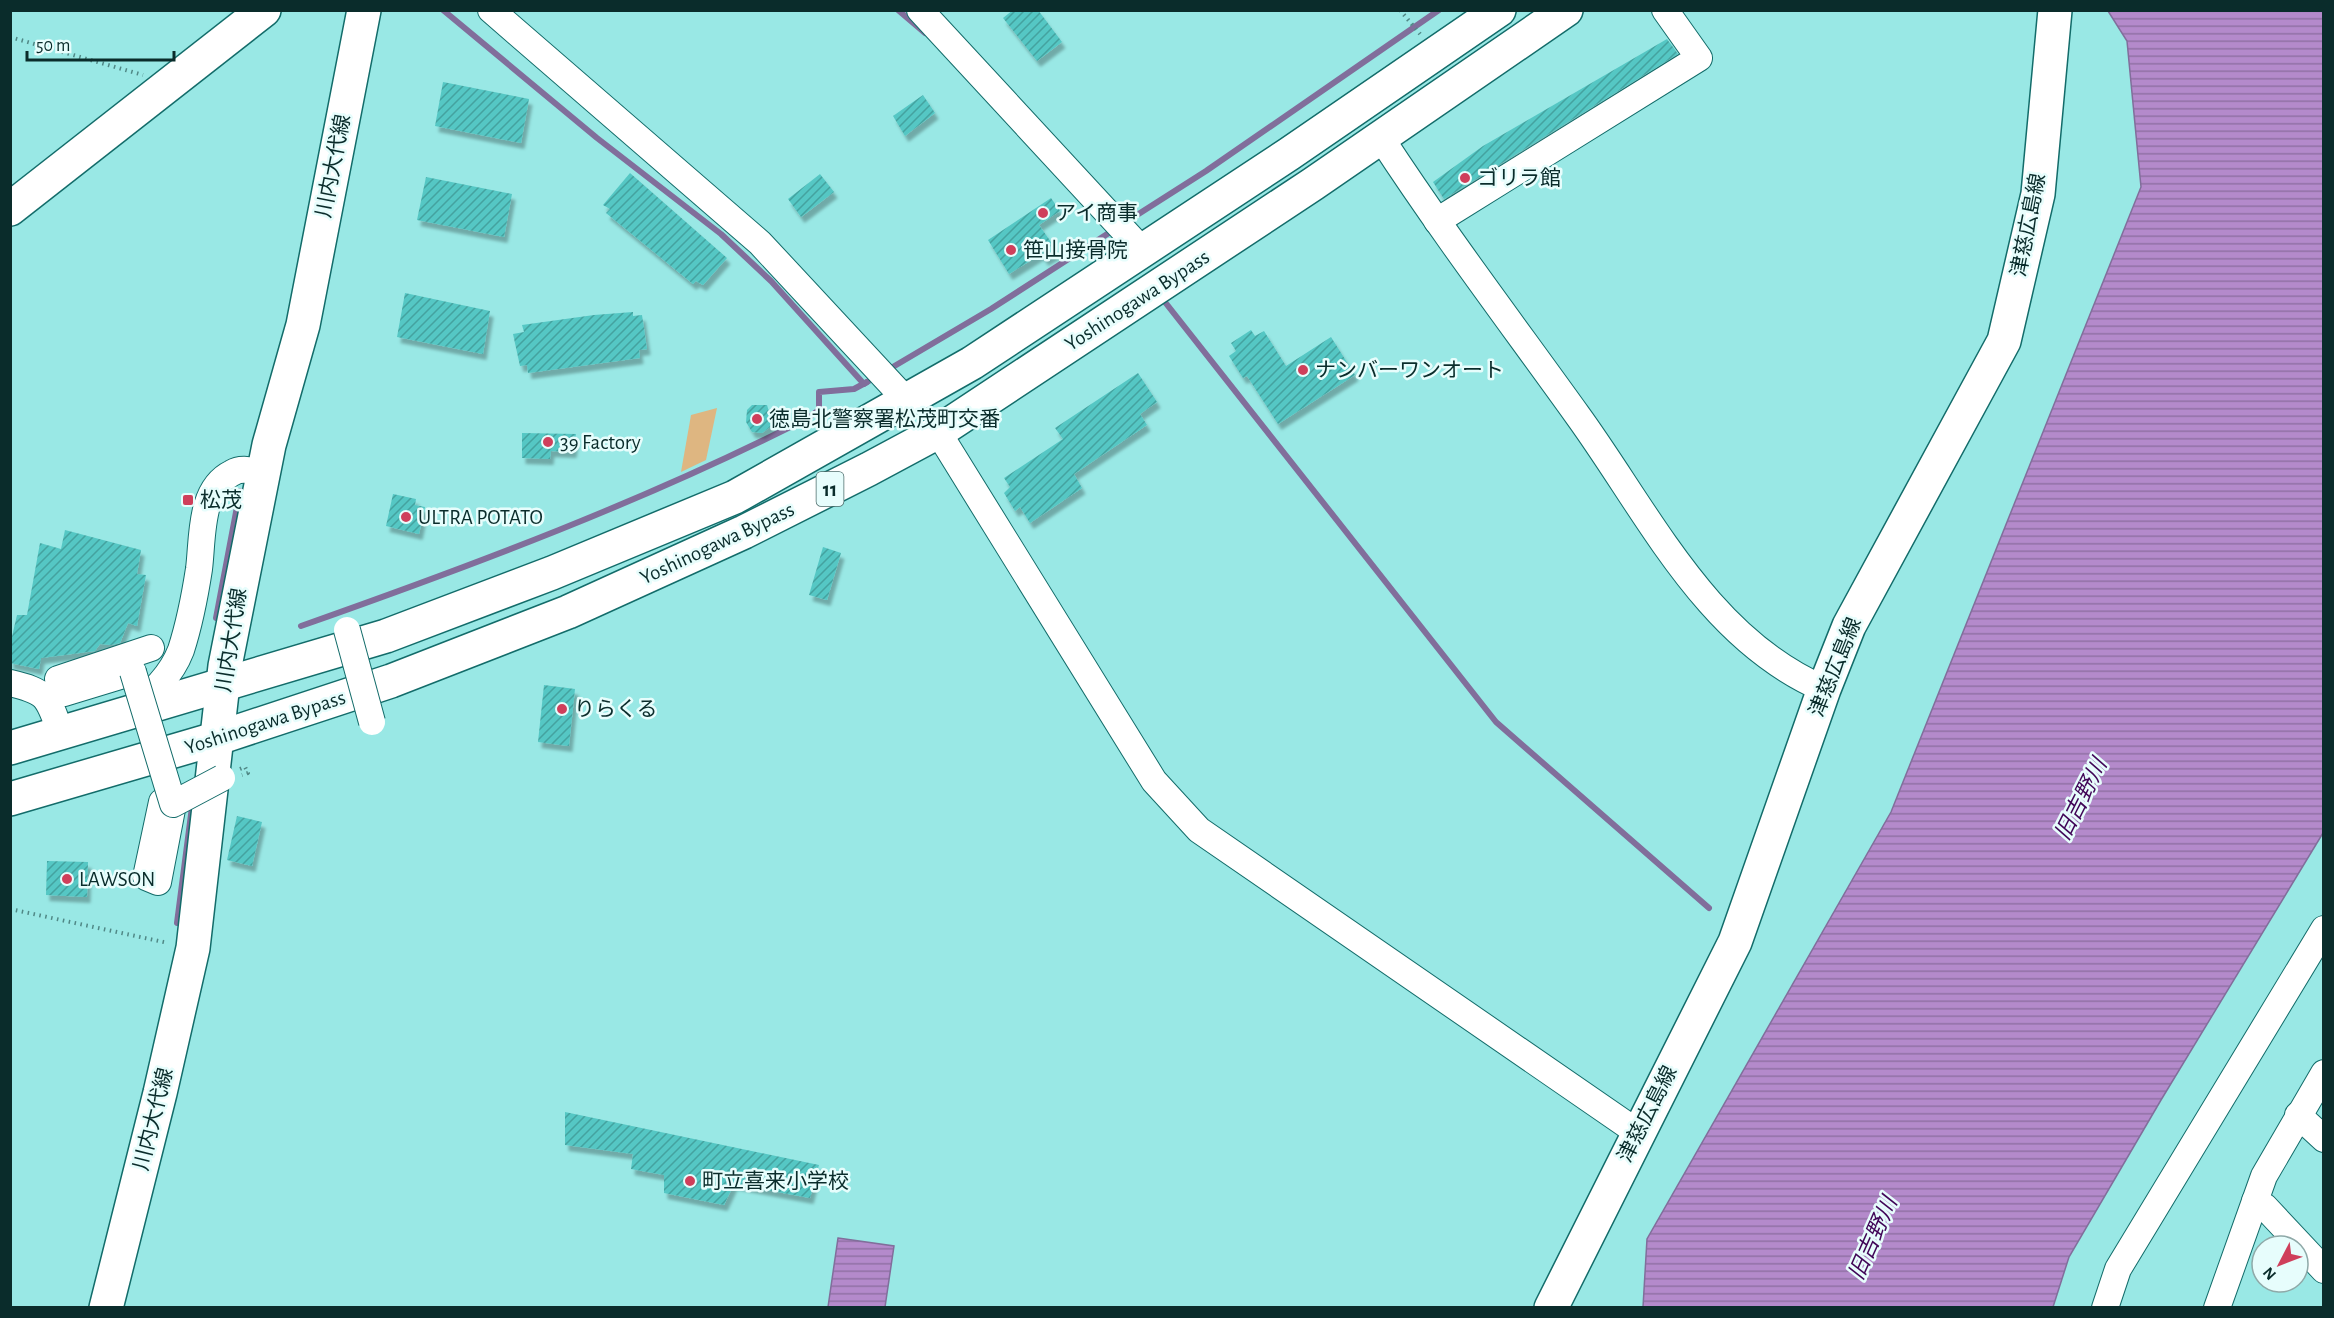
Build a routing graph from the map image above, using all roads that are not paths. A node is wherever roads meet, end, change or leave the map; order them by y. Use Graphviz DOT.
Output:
graph roads {
  1 [pos="264,10"];
  2 [pos="364,10"];
  3 [pos="491,10"];
  4 [pos="920,10"];
  5 [pos="1499,10"];
  6 [pos="1566,10"];
  7 [pos="1665,10"];
  8 [pos="2055,10"];
  9 [pos="1381,138"];
  10 [pos="10,209"];
  11 [pos="1437,221"];
  12 [pos="1142,250"];
  13 [pos="907,401"];
  14 [pos="938,432"];
  15 [pos="263,473"];
  16 [pos="347,630"];
  17 [pos="151,648"];
  18 [pos="10,683"];
  19 [pos="223,686"];
  20 [pos="1824,689"];
  21 [pos="124,715"];
  22 [pos="372,722"];
  23 [pos="61,734"];
  24 [pos="218,738"];
  25 [pos="10,748"];
  26 [pos="222,778"];
  27 [pos="10,799"];
  28 [pos="2324,929"];
  29 [pos="2324,1073"];
  30 [pos="2298,1115"];
  31 [pos="1637,1132"];
  32 [pos="2324,1139"];
  33 [pos="2255,1201"];
  34 [pos="2324,1270"];
  35 [pos="2222,1306"];
  36 [pos="106,1308"];
  37 [pos="1551,1308"];
  38 [pos="2105,1308"];
  1 -- 10 [label="main road"];
  2 -- 15 [label="main road, 川内大代線"];
  3 -- 13 [label="street"];
  4 -- 12 [label="street"];
  5 -- 12 [label="main road, Yoshinogawa Bypass / 11"];
  6 -- 9 [label="main road, Yoshinogawa Bypass / 11"];
  7 -- 11 [label="street"];
  8 -- 20 [label="main road, 津慈広島線"];
  9 -- 11 [label="street"];
  9 -- 14 [label="main road, Yoshinogawa Bypass / 11"];
  11 -- 20 [label="street"];
  12 -- 13 [label="main road, Yoshinogawa Bypass / 11"];
  13 -- 19 [label="main road, Yoshinogawa Bypass / 11"];
  14 -- 24 [label="main road, Yoshinogawa Bypass / 11"];
  14 -- 31 [label="street"];
  15 -- 19 [label="main road, 川内大代線"];
  15 -- 21 [label="street"];
  16 -- 22 [label="street, bridge"];
  17 -- 26 [label="street, bridge"];
  18 -- 23 [label="street"];
  19 -- 21 [label="main road, Yoshinogawa Bypass / 11"];
  19 -- 24 [label="main road, 川内大代線"];
  20 -- 31 [label="main road, 津慈広島線"];
  21 -- 23 [label="main road, Yoshinogawa Bypass / 11"];
  23 -- 25 [label="main road, Yoshinogawa Bypass / 11"];
  24 -- 27 [label="main road, Yoshinogawa Bypass / 11"];
  24 -- 36 [label="main road, 川内大代線"];
  28 -- 38 [label="street"];
  29 -- 30 [label="street"];
  30 -- 32 [label="street"];
  30 -- 33 [label="street"];
  31 -- 37 [label="main road, 津慈広島線"];
  33 -- 34 [label="street"];
  33 -- 35 [label="street"];
}
